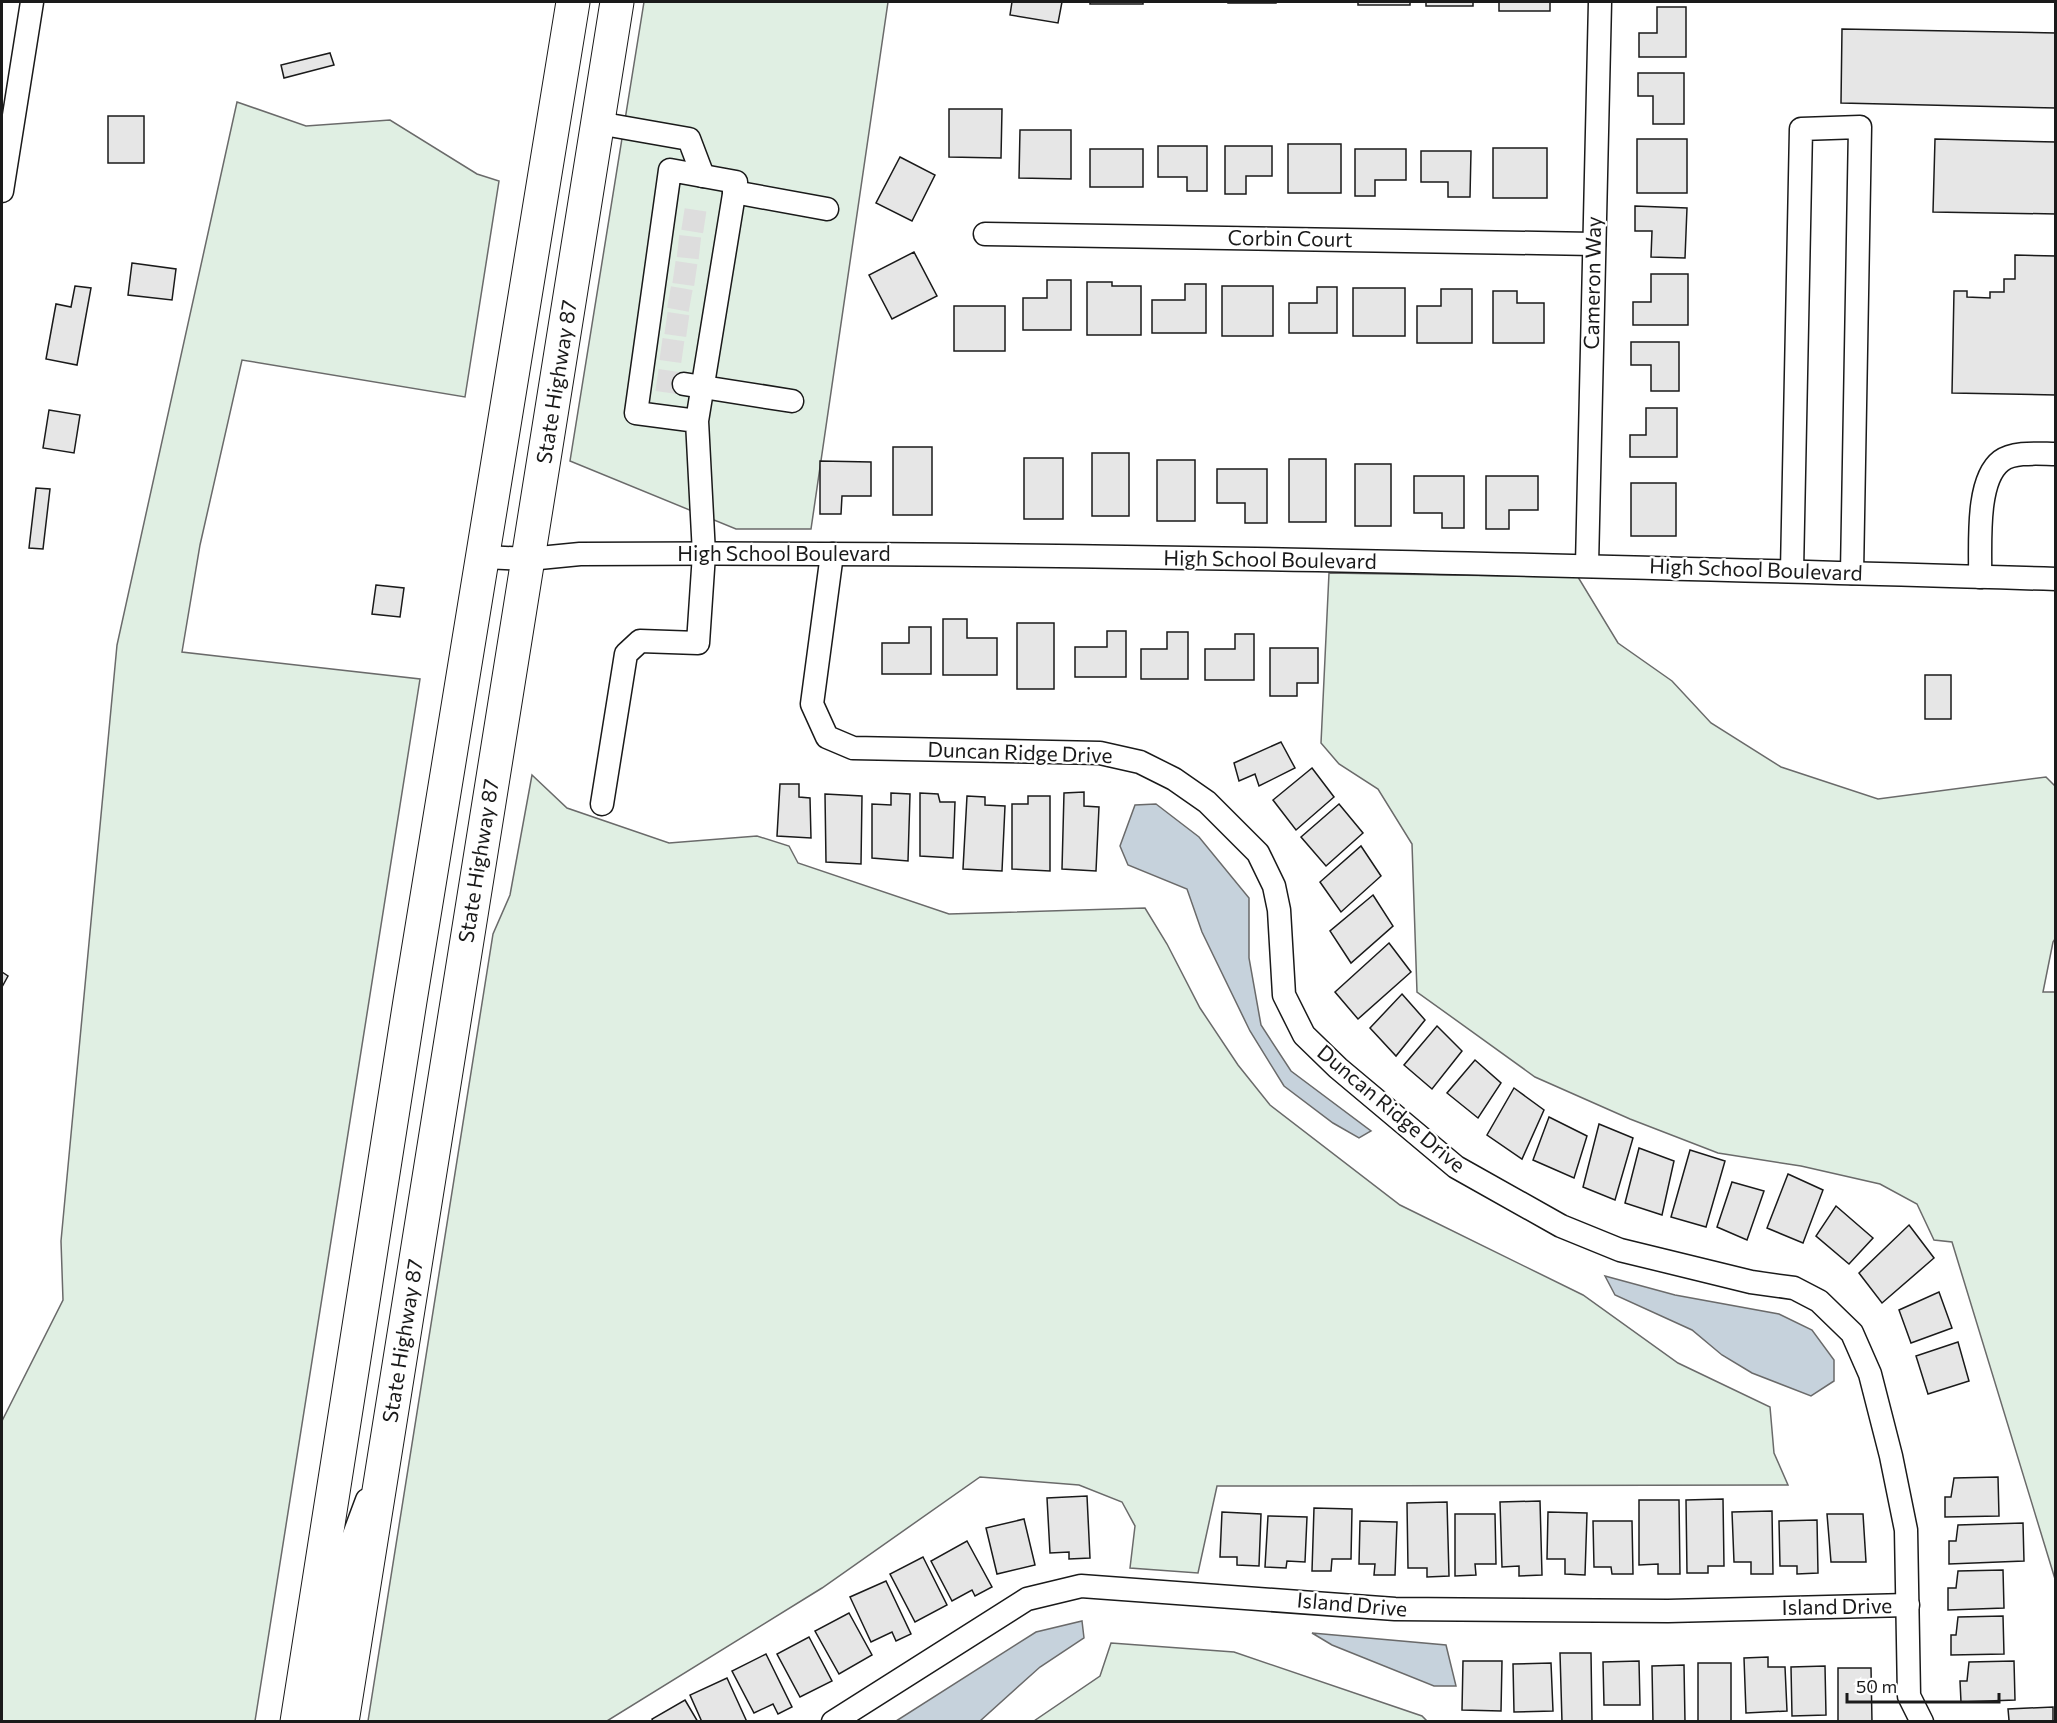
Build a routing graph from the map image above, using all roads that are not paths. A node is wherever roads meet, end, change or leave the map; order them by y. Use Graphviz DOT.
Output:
graph roads {
  1 [pos="32,2"];
  2 [pos="573,2"];
  3 [pos="617,2"];
  4 [pos="1600,2"];
  5 [pos="597,123"];
  6 [pos="703,176"];
  7 [pos="2,191"];
  8 [pos="734,192"];
  9 [pos="827,209"];
  10 [pos="985,234"];
  11 [pos="1594,244"];
  12 [pos="693,385"];
  13 [pos="792,401"];
  14 [pos="697,421"];
  15 [pos="2055,454"];
  16 [pos="704,554"];
  17 [pos="832,554"];
  18 [pos="484,556"];
  19 [pos="529,559"];
  20 [pos="1587,565"];
  21 [pos="1792,571"];
  22 [pos="1852,573"];
  23 [pos="1980,577"];
  24 [pos="2055,579"];
  25 [pos="603,804"];
  26 [pos="385,1452"];
  27 [pos="1908,1605"];
  28 [pos="297,1722"];
  29 [pos="321,1722"];
  30 [pos="342,1722"];
  31 [pos="833,1722"];
  32 [pos="1922,1722"];
  1 -- 7 [label="street"];
  2 -- 18 [label="highway"];
  3 -- 5 [label="highway, State Highway 87"];
  4 -- 11 [label="street, Cameron Way"];
  5 -- 6 [label="street"];
  5 -- 19 [label="highway, State Highway 87"];
  6 -- 8 [label="street"];
  6 -- 14 [label="street"];
  8 -- 9 [label="street"];
  8 -- 12 [label="street"];
  10 -- 11 [label="street, Corbin Court"];
  11 -- 20 [label="street, Cameron Way"];
  12 -- 13 [label="street"];
  12 -- 14 [label="street"];
  14 -- 16 [label="street"];
  15 -- 23 [label="street"];
  16 -- 17 [label="street, High School Boulevard"];
  16 -- 19 [label="street, High School Boulevard"];
  16 -- 25 [label="street"];
  17 -- 20 [label="street, High School Boulevard"];
  17 -- 27 [label="street, Duncan Ridge Drive"];
  18 -- 19 [label="street, High School Boulevard"];
  18 -- 28 [label="highway"];
  19 -- 26 [label="highway, State Highway 87"];
  20 -- 21 [label="street, High School Boulevard"];
  21 -- 22 [label="street, High School Boulevard"];
  21 -- 22 [label="street"];
  22 -- 23 [label="street, High School Boulevard"];
  23 -- 24 [label="street, High School Boulevard"];
  26 -- 29 [label="street"];
  26 -- 30 [label="highway, State Highway 87"];
  27 -- 31 [label="street, Island Drive"];
  27 -- 32 [label="street, Duncan Ridge Drive"];
}
